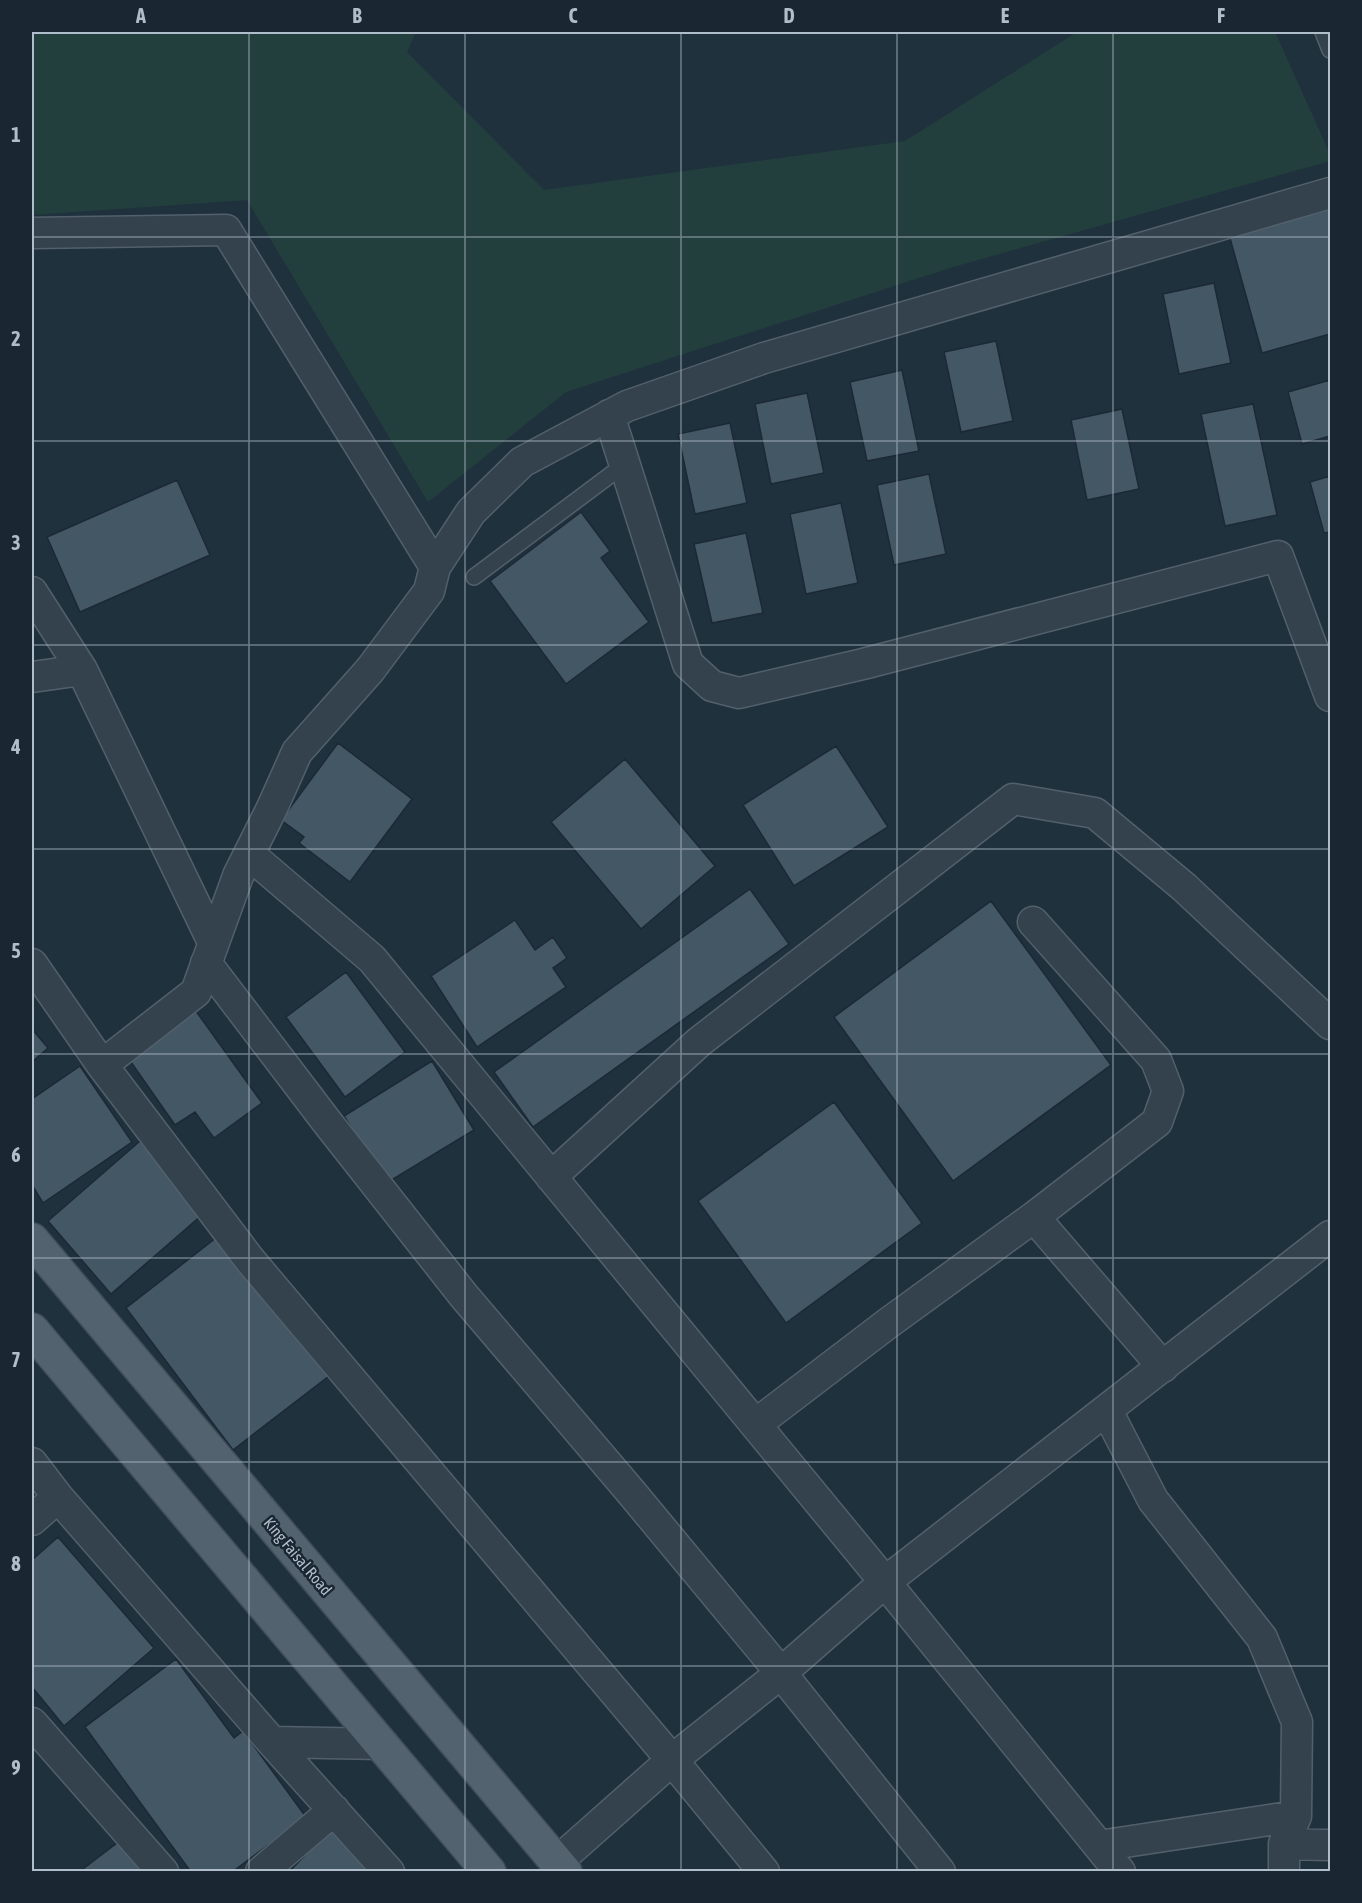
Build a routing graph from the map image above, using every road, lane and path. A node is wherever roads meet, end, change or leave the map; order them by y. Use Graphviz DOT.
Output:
graph roads {
  1 [pos="1323,32"];
  2 [pos="1330,50"];
  3 [pos="1330,193"];
  4 [pos="32,233"];
  5 [pos="609,415"];
  6 [pos="625,464"];
  7 [pos="435,567"];
  8 [pos="474,577"];
  9 [pos="32,592"];
  10 [pos="82,670"];
  11 [pos="32,677"];
  12 [pos="1330,696"];
  13 [pos="249,854"];
  14 [pos="1033,922"];
  15 [pos="209,953"];
  16 [pos="32,964"];
  17 [pos="1330,1024"];
  18 [pos="102,1065"];
  19 [pos="551,1177"];
  20 [pos="1034,1217"];
  21 [pos="1330,1236"];
  22 [pos="32,1240"];
  23 [pos="32,1330"];
  24 [pos="1162,1367"];
  25 [pos="1107,1411"];
  26 [pos="756,1424"];
  27 [pos="32,1449"];
  28 [pos="32,1464"];
  29 [pos="58,1497"];
  30 [pos="32,1520"];
  31 [pos="885,1582"];
  32 [pos="781,1673"];
  33 [pos="32,1723"];
  34 [pos="272,1742"];
  35 [pos="383,1744"];
  36 [pos="672,1760"];
  37 [pos="334,1810"];
  38 [pos="1296,1816"];
  39 [pos="1330,1845"];
  40 [pos="1099,1846"];
  41 [pos="1284,1858"];
  42 [pos="561,1867"];
  43 [pos="163,1872"];
  44 [pos="261,1872"];
  45 [pos="389,1872"];
  46 [pos="489,1872"];
  47 [pos="764,1872"];
  48 [pos="940,1872"];
  49 [pos="1120,1872"];
  1 -- 2 [label="lane"];
  3 -- 5 [label="street"];
  4 -- 7 [label="street"];
  5 -- 6 [label="street"];
  5 -- 7 [label="street"];
  6 -- 8 [label="lane"];
  6 -- 12 [label="street"];
  7 -- 13 [label="street"];
  9 -- 10 [label="street"];
  10 -- 11 [label="street"];
  10 -- 15 [label="street"];
  13 -- 15 [label="street"];
  13 -- 19 [label="street"];
  14 -- 20 [label="street"];
  15 -- 18 [label="street"];
  15 -- 32 [label="street"];
  16 -- 18 [label="street"];
  17 -- 19 [label="street"];
  18 -- 36 [label="street"];
  19 -- 26 [label="street"];
  20 -- 24 [label="street"];
  20 -- 26 [label="street"];
  21 -- 24 [label="street"];
  22 -- 42 [label="main road, King Faisal Road"];
  23 -- 35 [label="main road"];
  24 -- 25 [label="street"];
  25 -- 31 [label="street"];
  25 -- 38 [label="street"];
  26 -- 31 [label="street"];
  27 -- 28 [label="street"];
  28 -- 29 [label="street"];
  29 -- 30 [label="street"];
  29 -- 34 [label="street"];
  31 -- 32 [label="street"];
  31 -- 40 [label="street"];
  32 -- 36 [label="street"];
  32 -- 48 [label="street"];
  33 -- 43 [label="street"];
  34 -- 35 [label="street"];
  34 -- 37 [label="street"];
  35 -- 46 [label="main road"];
  36 -- 42 [label="street"];
  36 -- 47 [label="street"];
  37 -- 44 [label="street"];
  37 -- 45 [label="street"];
  38 -- 40 [label="street"];
  38 -- 41 [label="street"];
  39 -- 41 [label="street"];
  40 -- 49 [label="street"];
}
